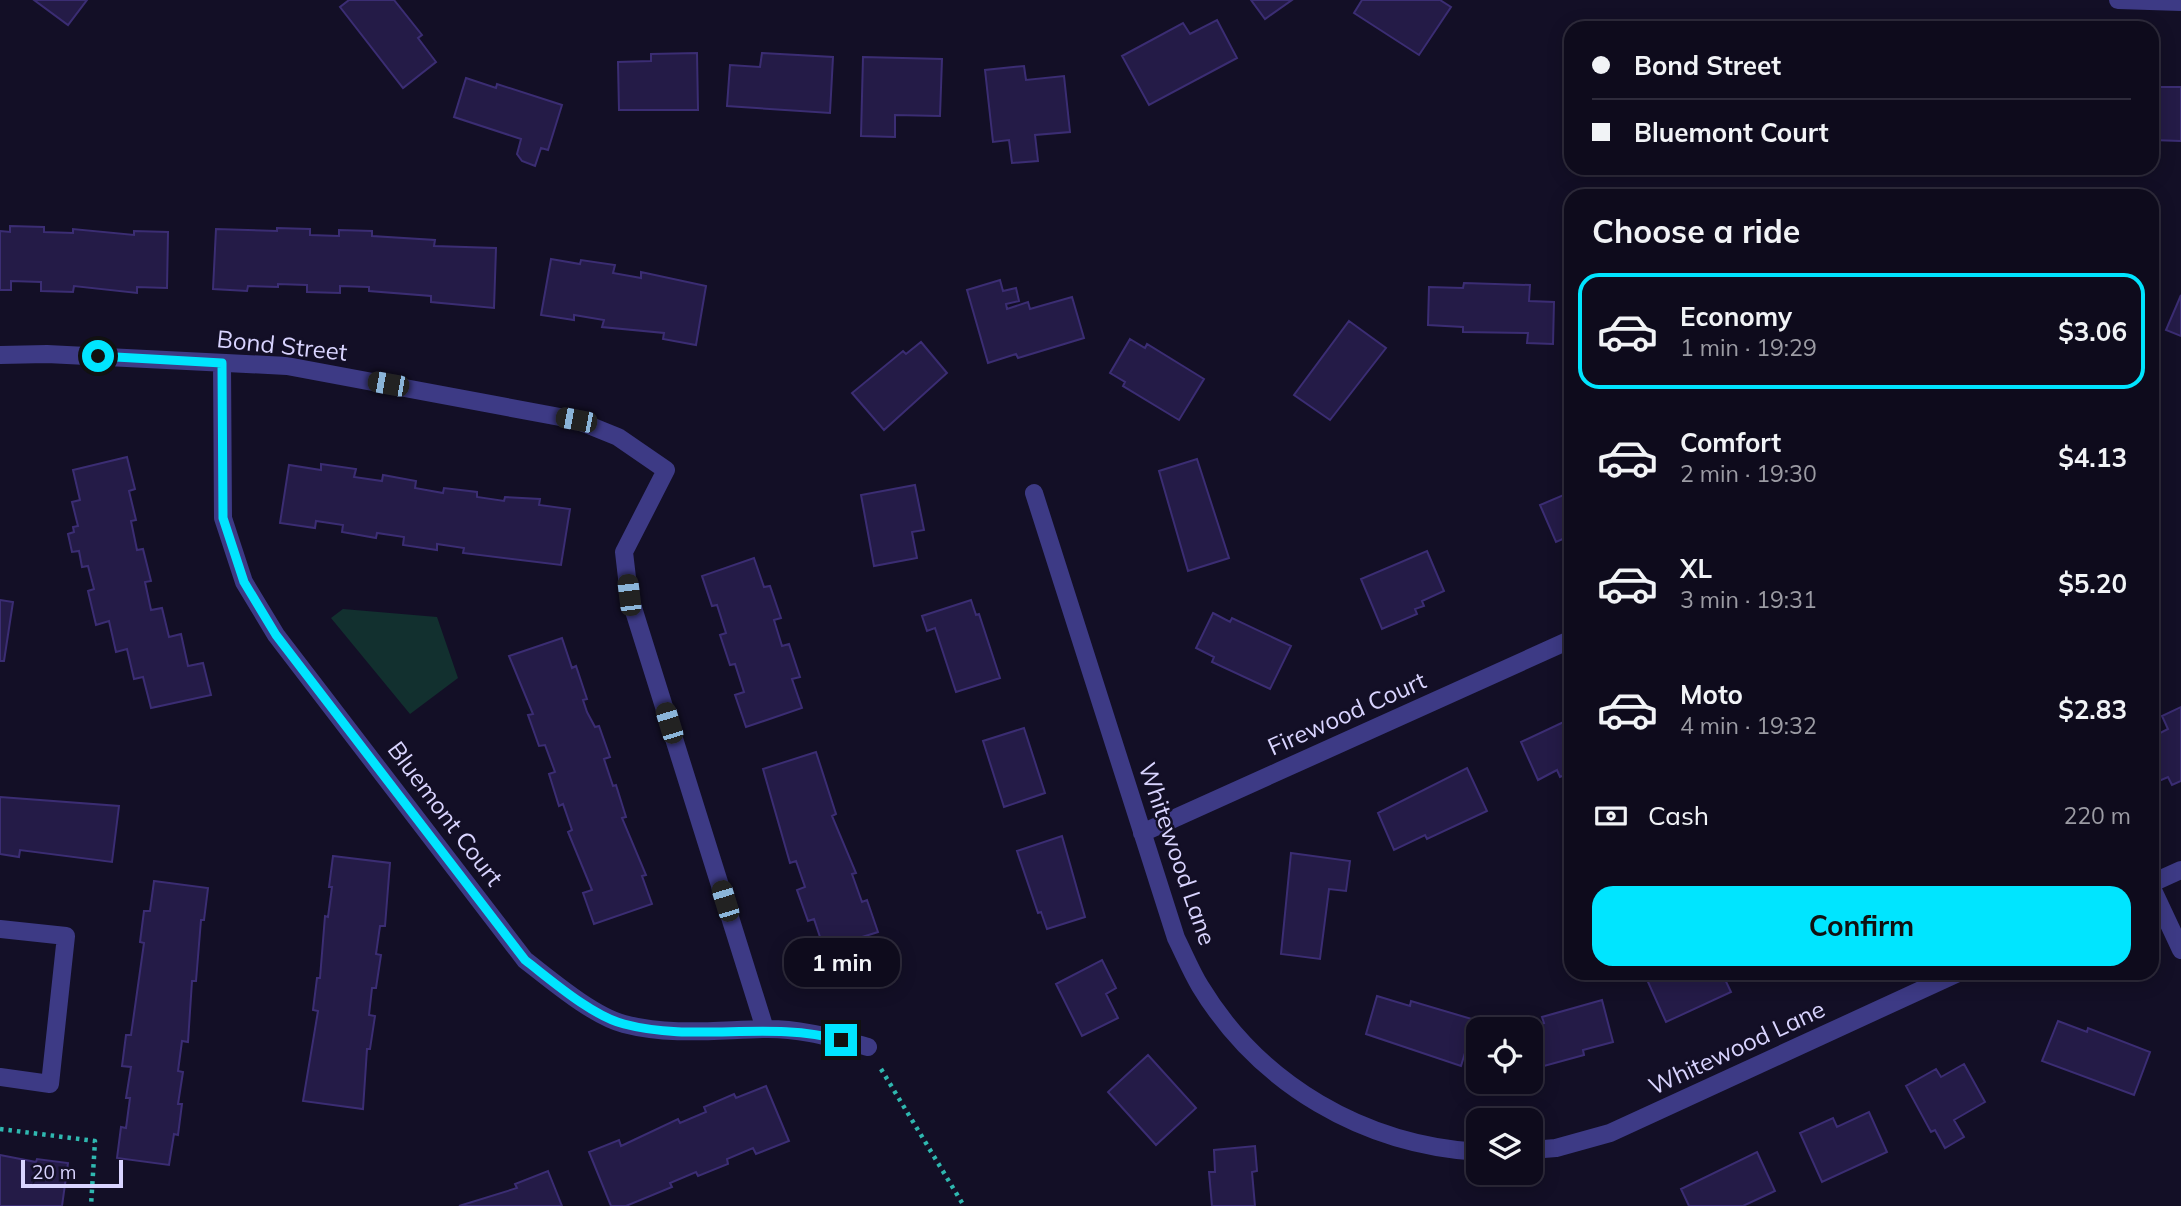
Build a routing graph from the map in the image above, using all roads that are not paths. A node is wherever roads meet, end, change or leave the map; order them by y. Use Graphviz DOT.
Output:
graph roads {
  1 [pos="2118,0"];
  2 [pos="2181,2"];
  3 [pos="0,355"];
  4 [pos="222,363"];
  5 [pos="1034,494"];
  6 [pos="1564,643"];
  7 [pos="1142,833"];
  8 [pos="2181,870"];
  9 [pos="2159,881"];
  10 [pos="2159,901"];
  11 [pos="0,929"];
  12 [pos="2181,950"];
  13 [pos="1943,980"];
  14 [pos="765,1029"];
  15 [pos="868,1047"];
  16 [pos="0,1077"];
  17 [pos="1543,1149"];
  18 [pos="1466,1151"];
  1 -- 2 [label="street"];
  3 -- 4 [label="street, Bond Street"];
  4 -- 14 [label="street, Bluemont Court"];
  4 -- 14 [label="street, Bond Street"];
  5 -- 7 [label="street, Whitewood Lane"];
  6 -- 7 [label="street, Firewood Court"];
  7 -- 18 [label="street, Whitewood Lane"];
  8 -- 9 [label="street"];
  10 -- 12 [label="street"];
  11 -- 16 [label="street"];
  13 -- 17 [label="street, Whitewood Lane"];
  14 -- 15 [label="street, Bluemont Court"];
}
